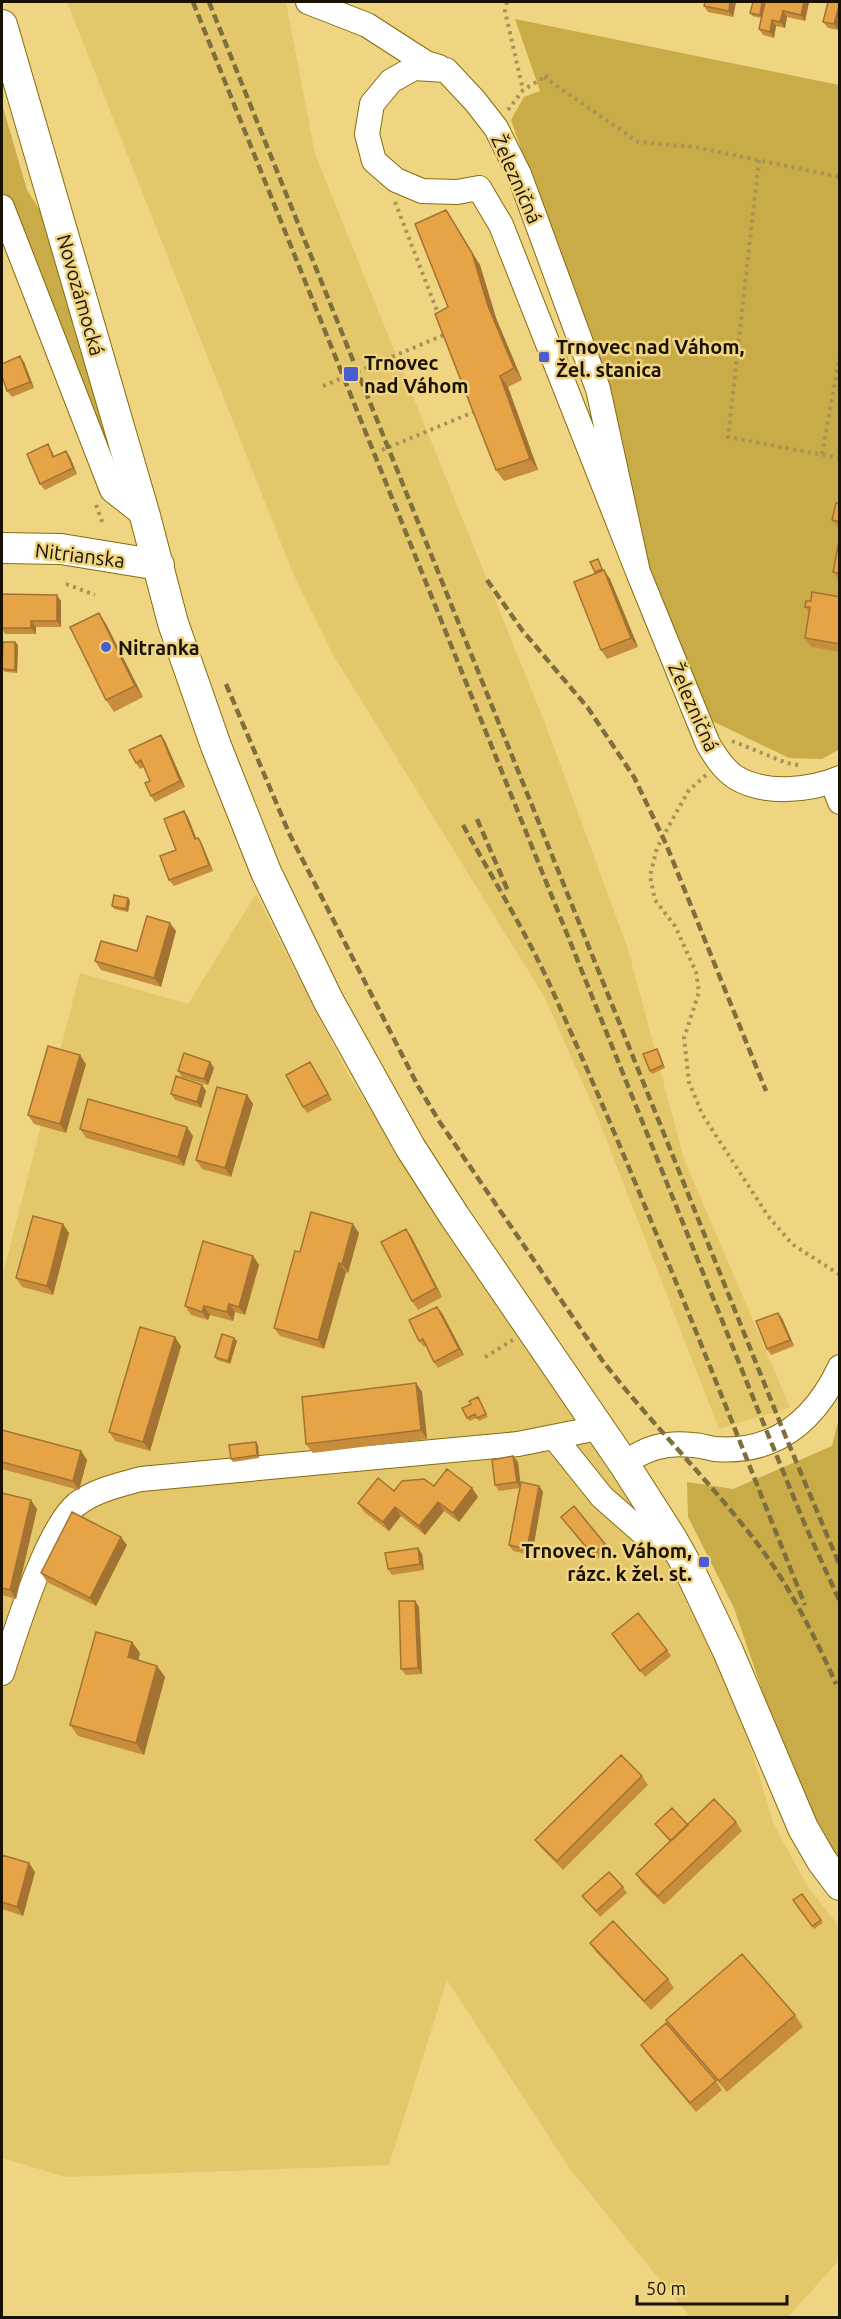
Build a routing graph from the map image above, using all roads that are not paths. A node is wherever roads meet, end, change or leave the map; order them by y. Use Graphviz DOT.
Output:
graph roads {
  1 [pos="308,2"];
  2 [pos="2,25"];
  3 [pos="446,70"];
  4 [pos="2,207"];
  5 [pos="145,516"];
  6 [pos="2,548"];
  7 [pos="159,565"];
  8 [pos="638,572"];
  9 [pos="837,787"];
  10 [pos="840,1367"];
  11 [pos="598,1428"];
  12 [pos="554,1437"];
  13 [pos="624,1464"];
  14 [pos="672,1539"];
  15 [pos="2,1672"];
  16 [pos="840,1885"];
  1 -- 3 [label="street"];
  2 -- 5 [label="main road, Novozámocká"];
  3 -- 8 [label="street, Železničná"];
  3 -- 8 [label="street, Železničná"];
  4 -- 5 [label="street"];
  5 -- 7 [label="main road, Novozámocká"];
  6 -- 7 [label="main road, Nitrianska"];
  7 -- 11 [label="main road, Novozámocká"];
  8 -- 9 [label="street, Železničná"];
  10 -- 13 [label="street"];
  11 -- 12 [label="street"];
  11 -- 13 [label="main road, Novozámocká"];
  12 -- 14 [label="street"];
  12 -- 15 [label="street"];
  13 -- 14 [label="main road, Novozámocká"];
  14 -- 16 [label="main road, Novozámocká"];
}
